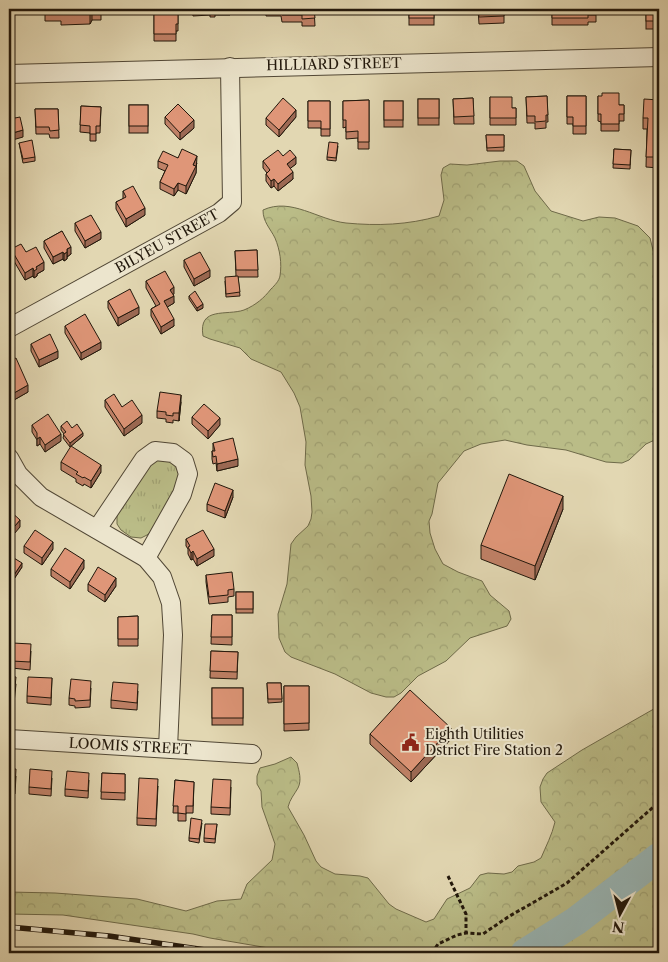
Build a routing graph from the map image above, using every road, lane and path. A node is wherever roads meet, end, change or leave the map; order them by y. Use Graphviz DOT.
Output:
graph roads {
  1 [pos="659,56"];
  2 [pos="230,67"];
  3 [pos="9,74"];
  4 [pos="9,328"];
  5 [pos="9,458"];
  6 [pos="97,529"];
  7 [pos="146,558"];
  8 [pos="9,739"];
  9 [pos="168,748"];
  10 [pos="252,754"];
  11 [pos="659,802"];
  12 [pos="448,876"];
  13 [pos="466,933"];
  14 [pos="432,953"];
  1 -- 2 [label="street, HILLIARD STREET"];
  2 -- 3 [label="street, HILLIARD STREET"];
  2 -- 4 [label="street, BILYEU STREET"];
  5 -- 6 [label="street"];
  6 -- 7 [label="street"];
  6 -- 7 [label="street"];
  7 -- 9 [label="street"];
  8 -- 9 [label="street, LOOMIS STREET"];
  9 -- 10 [label="street, LOOMIS STREET"];
  11 -- 13 [label="path"];
  12 -- 13 [label="path"];
  13 -- 14 [label="path"];
}
